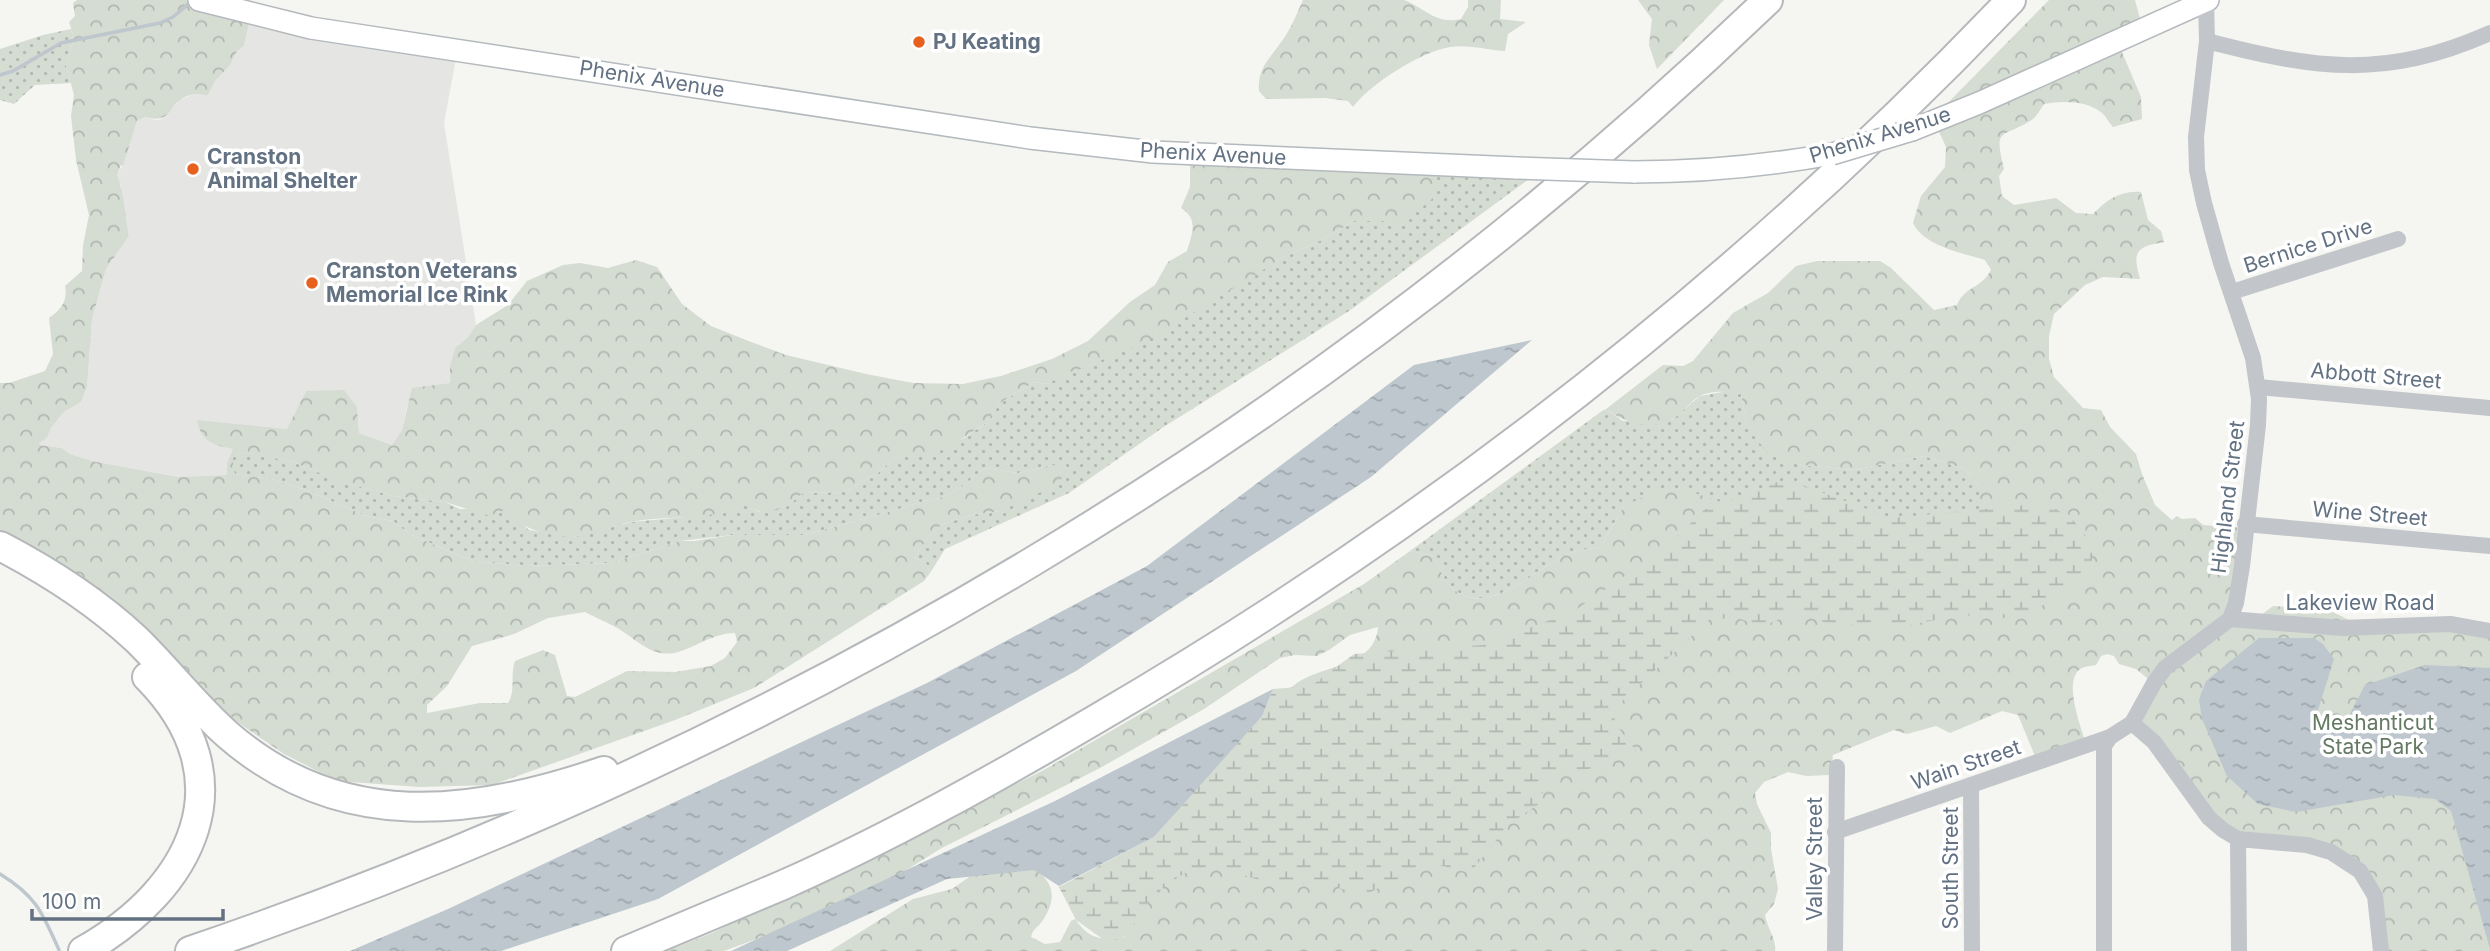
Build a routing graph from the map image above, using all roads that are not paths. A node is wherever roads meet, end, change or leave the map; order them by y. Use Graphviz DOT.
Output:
graph roads {
  1 [pos="199,0"];
  2 [pos="1769,0"];
  3 [pos="2011,0"];
  4 [pos="2207,0"];
  5 [pos="2490,33"];
  6 [pos="2207,41"];
  7 [pos="2398,239"];
  8 [pos="2232,292"];
  9 [pos="2258,387"];
  10 [pos="2490,408"];
  11 [pos="2245,524"];
  12 [pos="2490,546"];
  13 [pos="0,547"];
  14 [pos="0,567"];
  15 [pos="2230,619"];
  16 [pos="2490,631"];
  17 [pos="777,704"];
  18 [pos="2132,723"];
  19 [pos="2110,737"];
  20 [pos="1837,767"];
  21 [pos="1971,785"];
  22 [pos="1835,832"];
  23 [pos="2238,839"];
  24 [pos="784,884"];
  25 [pos="83,951"];
  26 [pos="190,951"];
  27 [pos="626,951"];
  28 [pos="659,951"];
  29 [pos="1835,951"];
  30 [pos="1972,951"];
  31 [pos="2104,951"];
  32 [pos="2239,951"];
  33 [pos="2381,951"];
  1 -- 4 [label="main road, Phenix Avenue, bridge"];
  2 -- 17 [label="highway"];
  3 -- 24 [label="highway"];
  4 -- 6 [label="street, Highland Street"];
  5 -- 6 [label="street"];
  6 -- 8 [label="street, Highland Street"];
  7 -- 8 [label="street, Bernice Drive"];
  8 -- 9 [label="street, Highland Street"];
  9 -- 10 [label="street, Abbott Street"];
  9 -- 11 [label="street, Highland Street"];
  11 -- 12 [label="street, Wine Street"];
  11 -- 15 [label="street, Highland Street"];
  13 -- 17 [label="highway"];
  14 -- 25 [label="highway"];
  15 -- 16 [label="street, Lakeview Road"];
  15 -- 18 [label="street"];
  17 -- 26 [label="highway"];
  18 -- 19 [label="street"];
  18 -- 23 [label="street"];
  19 -- 21 [label="street, Wain Street"];
  19 -- 31 [label="street"];
  20 -- 22 [label="street, Valley Street"];
  21 -- 22 [label="street, Wain Street"];
  21 -- 30 [label="street, South Street"];
  22 -- 29 [label="street, Valley Street"];
  23 -- 32 [label="street"];
  23 -- 33 [label="street"];
  24 -- 27 [label="highway"];
  24 -- 28 [label="highway"];
}
